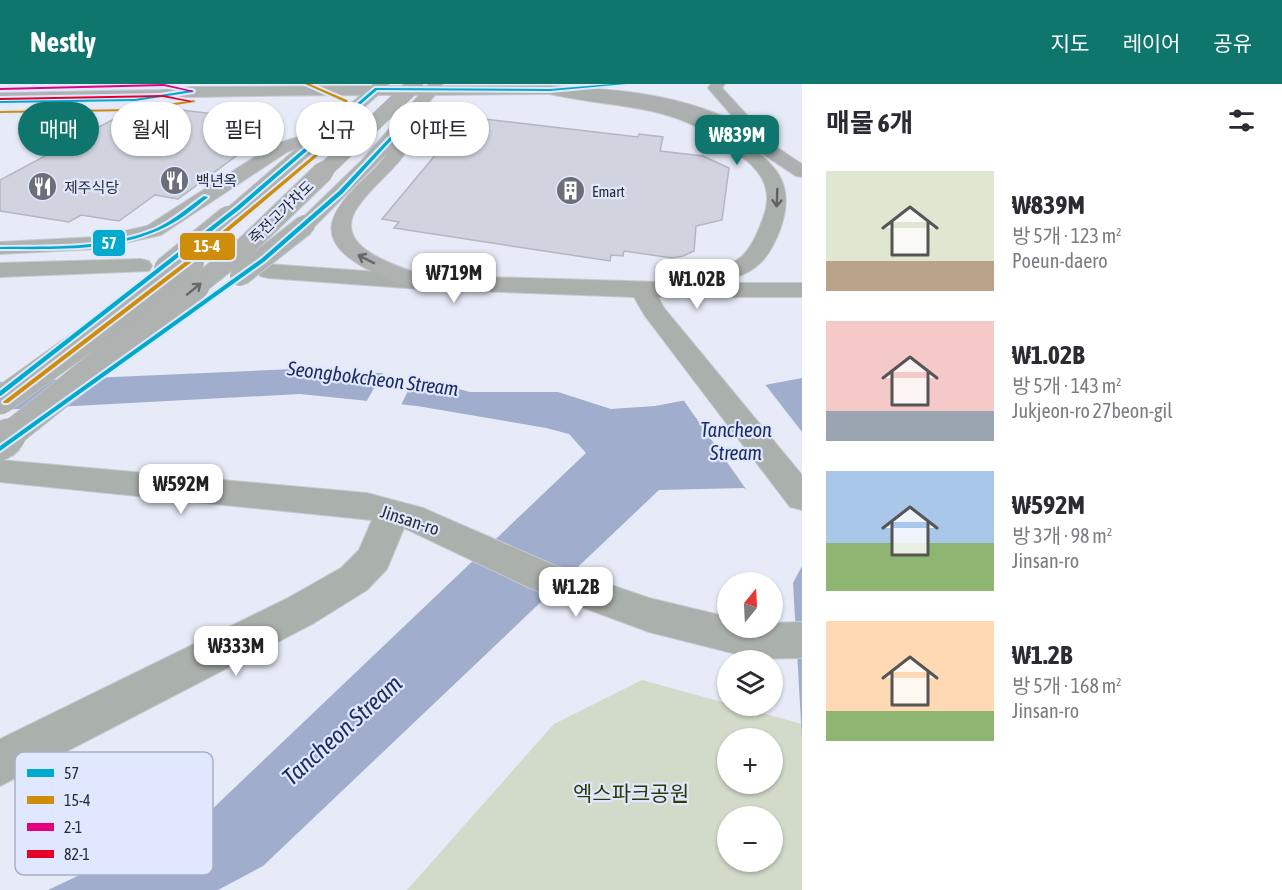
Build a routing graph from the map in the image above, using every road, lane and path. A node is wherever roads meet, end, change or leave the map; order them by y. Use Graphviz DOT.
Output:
graph roads {
  1 [pos="328,84"];
  2 [pos="399,84"];
  3 [pos="624,84"];
  4 [pos="718,84"];
  5 [pos="428,86"];
  6 [pos="490,86"];
  7 [pos="379,87"];
  8 [pos="552,87"];
  9 [pos="0,89"];
  10 [pos="294,90"];
  11 [pos="192,91"];
  12 [pos="693,94"];
  13 [pos="0,97"];
  14 [pos="323,102"];
  15 [pos="362,102"];
  16 [pos="416,102"];
  17 [pos="451,102"];
  18 [pos="740,116"];
  19 [pos="389,140"];
  20 [pos="296,142"];
  21 [pos="768,145"];
  22 [pos="300,156"];
  23 [pos="394,156"];
  24 [pos="802,161"];
  25 [pos="802,172"];
  26 [pos="0,248"];
  27 [pos="141,266"];
  28 [pos="0,270"];
  29 [pos="268,271"];
  30 [pos="420,282"];
  31 [pos="802,290"];
  32 [pos="648,301"];
  33 [pos="0,394"];
  34 [pos="0,401"];
  35 [pos="0,443"];
  36 [pos="0,449"];
  37 [pos="0,471"];
  38 [pos="802,498"];
  39 [pos="380,509"];
  40 [pos="802,640"];
  41 [pos="22,752"];
  42 [pos="15,755"];
  43 [pos="0,763"];
  1 -- 10 [label="main road"];
  2 -- 34 [label="main road, 죽전고가차도, bridge"];
  3 -- 8 [label="street"];
  4 -- 18 [label="highway"];
  5 -- 6 [label="main road"];
  5 -- 7 [label="main road"];
  5 -- 16 [label="main road"];
  35 -- 5 [label="main road, 죽전고가차도, one-way, bridge"];
  6 -- 8 [label="main road"];
  6 -- 17 [label="main road"];
  7 -- 10 [label="main road"];
  7 -- 15 [label="main road"];
  8 -- 21 [label="highway"];
  8 -- 32 [label="street, one-way"];
  9 -- 11 [label="main road"];
  10 -- 11 [label="main road"];
  10 -- 14 [label="main road"];
  11 -- 13 [label="main road"];
  12 -- 18 [label="highway"];
  18 -- 21 [label="highway"];
  19 -- 36 [label="main road, bridge"];
  20 -- 26 [label="main road"];
  21 -- 24 [label="highway"];
  21 -- 25 [label="highway"];
  22 -- 33 [label="main road, bridge"];
  30 -- 23 [label="main road, one-way"];
  27 -- 28 [label="street"];
  29 -- 30 [label="street"];
  30 -- 32 [label="street"];
  31 -- 32 [label="street"];
  32 -- 38 [label="street"];
  37 -- 39 [label="street, Jinsan-ro"];
  39 -- 40 [label="street, Jinsan-ro"];
  39 -- 41 [label="street"];
  42 -- 43 [label="street"];
}
